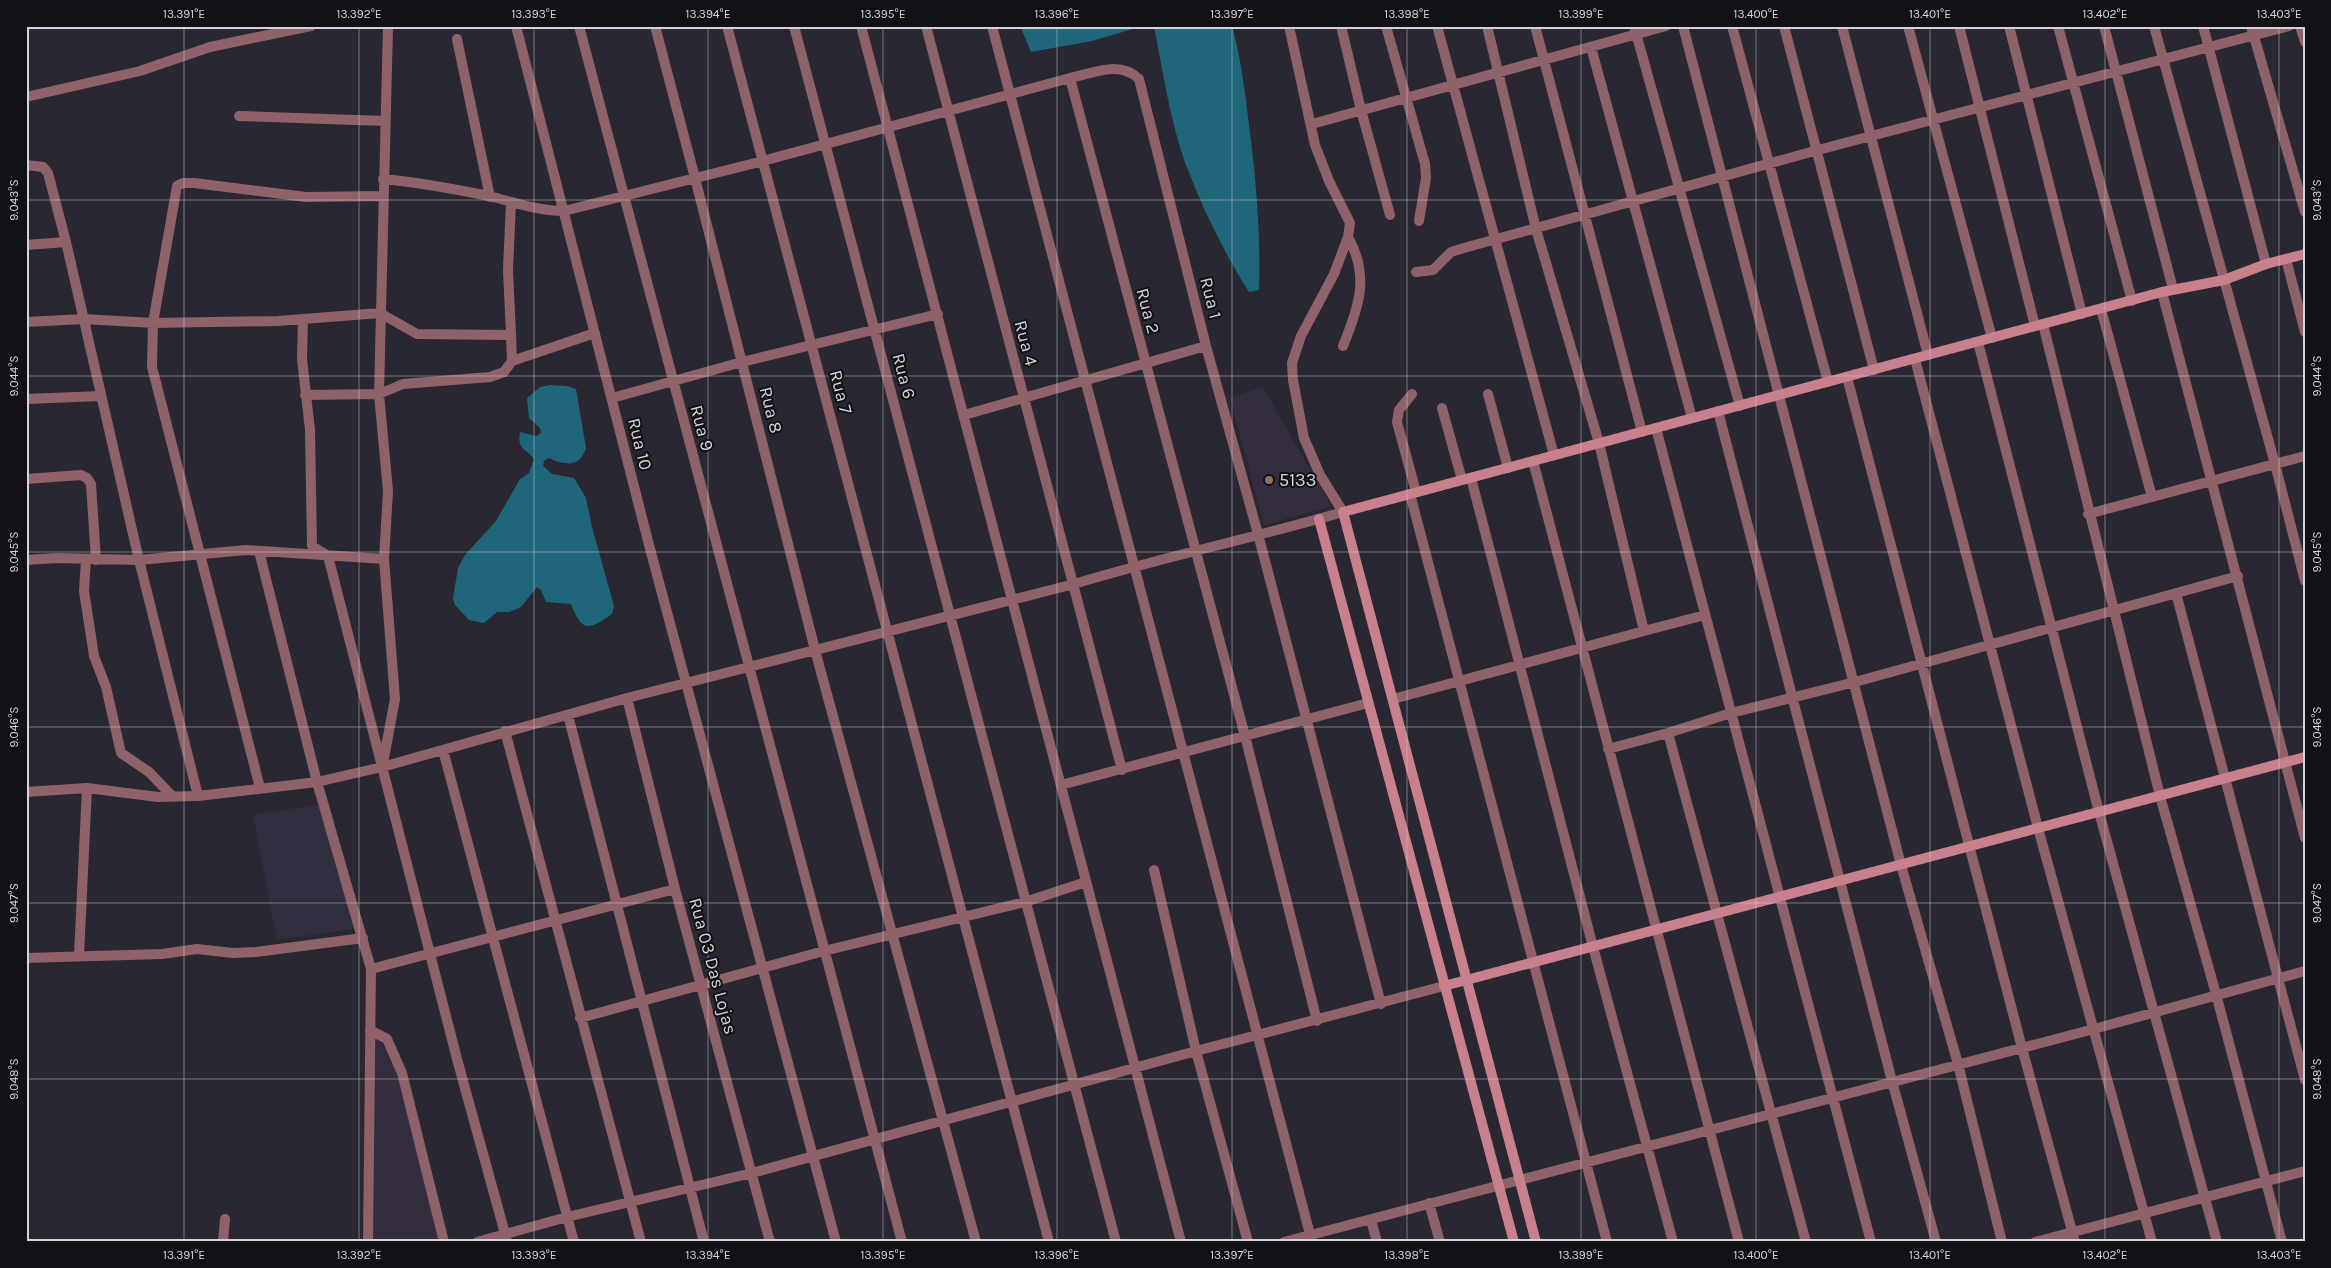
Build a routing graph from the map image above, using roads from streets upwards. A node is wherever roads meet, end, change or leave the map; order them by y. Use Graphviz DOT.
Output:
graph roads {
  1 [pos="312,26"];
  2 [pos="388,26"];
  3 [pos="516,26"];
  4 [pos="579,26"];
  5 [pos="655,26"];
  6 [pos="727,26"];
  7 [pos="794,26"];
  8 [pos="861,26"];
  9 [pos="926,26"];
  10 [pos="992,26"];
  11 [pos="1289,26"];
  12 [pos="1341,26"];
  13 [pos="1386,26"];
  14 [pos="1437,26"];
  15 [pos="1487,26"];
  16 [pos="1535,26"];
  17 [pos="1666,26"];
  18 [pos="1683,26"];
  19 [pos="1732,26"];
  20 [pos="1784,26"];
  21 [pos="1842,26"];
  22 [pos="1908,26"];
  23 [pos="1959,26"];
  24 [pos="2008,26"];
  25 [pos="2058,26"];
  26 [pos="2104,26"];
  27 [pos="2154,26"];
  28 [pos="2203,26"];
  29 [pos="2289,26"];
  30 [pos="2300,26"];
  31 [pos="1635,31"];
  32 [pos="2252,31"];
  33 [pos="457,39"];
  34 [pos="2305,42"];
  35 [pos="1591,47"];
  36 [pos="2208,47"];
  37 [pos="2162,58"];
  38 [pos="1544,60"];
  39 [pos="2115,70"];
  40 [pos="1500,73"];
  41 [pos="1070,78"];
  42 [pos="2073,83"];
  43 [pos="1453,85"];
  44 [pos="1010,94"];
  45 [pos="2027,95"];
  46 [pos="26,97"];
  47 [pos="1405,97"];
  48 [pos="1979,107"];
  49 [pos="948,110"];
  50 [pos="1361,110"];
  51 [pos="239,116"];
  52 [pos="1932,120"];
  53 [pos="385,121"];
  54 [pos="1312,124"];
  55 [pos="889,127"];
  56 [pos="1872,135"];
  57 [pos="826,145"];
  58 [pos="1818,150"];
  59 [pos="763,161"];
  60 [pos="1768,163"];
  61 [pos="26,165"];
  62 [pos="1723,177"];
  63 [pos="695,178"];
  64 [pos="383,179"];
  65 [pos="1680,189"];
  66 [pos="382,196"];
  67 [pos="490,197"];
  68 [pos="623,197"];
  69 [pos="511,202"];
  70 [pos="1632,202"];
  71 [pos="564,211"];
  72 [pos="2305,212"];
  73 [pos="1390,215"];
  74 [pos="1585,215"];
  75 [pos="1419,221"];
  76 [pos="1536,228"];
  77 [pos="1348,238"];
  78 [pos="1494,240"];
  79 [pos="66,242"];
  80 [pos="26,245"];
  81 [pos="2305,254"];
  82 [pos="2286,259"];
  83 [pos="2266,264"];
  84 [pos="1416,272"];
  85 [pos="2224,280"];
  86 [pos="2173,290"];
  87 [pos="2162,292"];
  88 [pos="2132,300"];
  89 [pos="2101,309"];
  90 [pos="380,313"];
  91 [pos="938,314"];
  92 [pos="2082,314"];
  93 [pos="84,319"];
  94 [pos="303,319"];
  95 [pos="26,322"];
  96 [pos="154,322"];
  97 [pos="2039,325"];
  98 [pos="875,331"];
  99 [pos="595,332"];
  100 [pos="2305,332"];
  101 [pos="510,335"];
  102 [pos="1992,338"];
  103 [pos="1978,342"];
  104 [pos="812,346"];
  105 [pos="1206,346"];
  106 [pos="1343,346"];
  107 [pos="1928,355"];
  108 [pos="1915,358"];
  109 [pos="512,361"];
  110 [pos="742,362"];
  111 [pos="1145,364"];
  112 [pos="1874,370"];
  113 [pos="1847,377"];
  114 [pos="673,380"];
  115 [pos="1085,380"];
  116 [pos="1828,382"];
  117 [pos="305,394"];
  118 [pos="379,394"];
  119 [pos="1412,394"];
  120 [pos="1488,394"];
  121 [pos="1780,395"];
  122 [pos="102,396"];
  123 [pos="612,398"];
  124 [pos="1024,398"];
  125 [pos="26,399"];
  126 [pos="1740,406"];
  127 [pos="1442,408"];
  128 [pos="1718,411"];
  129 [pos="964,415"];
  130 [pos="1692,418"];
  131 [pos="1656,428"];
  132 [pos="1642,432"];
  133 [pos="1599,443"];
  134 [pos="1554,456"];
  135 [pos="2305,456"];
  136 [pos="1533,461"];
  137 [pos="2275,464"];
  138 [pos="1508,468"];
  139 [pos="26,479"];
  140 [pos="1466,479"];
  141 [pos="2211,481"];
  142 [pos="1413,493"];
  143 [pos="2152,497"];
  144 [pos="1343,512"];
  145 [pos="2088,514"];
  146 [pos="1319,519"];
  147 [pos="1258,534"];
  148 [pos="259,551"];
  149 [pos="1195,552"];
  150 [pos="200,554"];
  151 [pos="328,556"];
  152 [pos="91,559"];
  153 [pos="384,559"];
  154 [pos="26,560"];
  155 [pos="139,560"];
  156 [pos="1133,566"];
  157 [pos="2238,576"];
  158 [pos="2305,581"];
  159 [pos="1074,584"];
  160 [pos="2176,593"];
  161 [pos="1012,599"];
  162 [pos="2113,610"];
  163 [pos="950,616"];
  164 [pos="1705,616"];
  165 [pos="2053,627"];
  166 [pos="887,631"];
  167 [pos="1644,631"];
  168 [pos="1991,644"];
  169 [pos="1582,647"];
  170 [pos="815,650"];
  171 [pos="1923,663"];
  172 [pos="1520,664"];
  173 [pos="750,667"];
  174 [pos="1460,682"];
  175 [pos="1854,682"];
  176 [pos="686,683"];
  177 [pos="1793,697"];
  178 [pos="627,698"];
  179 [pos="1393,699"];
  180 [pos="1368,703"];
  181 [pos="1731,713"];
  182 [pos="568,715"];
  183 [pos="1305,719"];
  184 [pos="505,731"];
  185 [pos="1668,733"];
  186 [pos="1245,736"];
  187 [pos="1608,749"];
  188 [pos="443,750"];
  189 [pos="1182,753"];
  190 [pos="2305,757"];
  191 [pos="2285,762"];
  192 [pos="382,767"];
  193 [pos="1122,770"];
  194 [pos="2224,778"];
  195 [pos="317,782"];
  196 [pos="1061,785"];
  197 [pos="87,788"];
  198 [pos="260,788"];
  199 [pos="26,792"];
  200 [pos="173,796"];
  201 [pos="198,796"];
  202 [pos="2160,796"];
  203 [pos="2099,812"];
  204 [pos="2038,828"];
  205 [pos="2305,838"];
  206 [pos="1970,846"];
  207 [pos="1901,864"];
  208 [pos="1154,870"];
  209 [pos="1840,881"];
  210 [pos="1086,882"];
  211 [pos="675,889"];
  212 [pos="1779,897"];
  213 [pos="1025,902"];
  214 [pos="617,906"];
  215 [pos="1716,914"];
  216 [pos="962,918"];
  217 [pos="555,920"];
  218 [pos="1656,930"];
  219 [pos="893,933"];
  220 [pos="491,936"];
  221 [pos="363,938"];
  222 [pos="1593,946"];
  223 [pos="824,951"];
  224 [pos="430,952"];
  225 [pos="79,955"];
  226 [pos="26,958"];
  227 [pos="1534,962"];
  228 [pos="762,968"];
  229 [pos="371,969"];
  230 [pos="2305,971"];
  231 [pos="2277,978"];
  232 [pos="1468,980"];
  233 [pos="702,984"];
  234 [pos="1444,986"];
  235 [pos="2216,994"];
  236 [pos="641,1002"];
  237 [pos="1381,1004"];
  238 [pos="2153,1012"];
  239 [pos="580,1018"];
  240 [pos="1317,1021"];
  241 [pos="2094,1029"];
  242 [pos="370,1030"];
  243 [pos="1257,1036"];
  244 [pos="2022,1048"];
  245 [pos="1196,1051"];
  246 [pos="1958,1064"];
  247 [pos="1135,1069"];
  248 [pos="2305,1080"];
  249 [pos="1892,1081"];
  250 [pos="1076,1085"];
  251 [pos="1831,1098"];
  252 [pos="1011,1102"];
  253 [pos="1770,1113"];
  254 [pos="942,1122"];
  255 [pos="1710,1129"];
  256 [pos="874,1139"];
  257 [pos="1647,1147"];
  258 [pos="813,1156"];
  259 [pos="1585,1162"];
  260 [pos="2305,1171"];
  261 [pos="752,1173"];
  262 [pos="1520,1179"];
  263 [pos="2267,1182"];
  264 [pos="1499,1184"];
  265 [pos="690,1188"];
  266 [pos="2205,1197"];
  267 [pos="630,1202"];
  268 [pos="1429,1204"];
  269 [pos="2145,1213"];
  270 [pos="567,1217"];
  271 [pos="225,1219"];
  272 [pos="1371,1220"];
  273 [pos="2073,1237"];
  274 [pos="507,1238"];
  275 [pos="1311,1238"];
  276 [pos="223,1242"];
  277 [pos="368,1242"];
  278 [pos="444,1242"];
  279 [pos="477,1242"];
  280 [pos="574,1242"];
  281 [pos="641,1242"];
  282 [pos="704,1242"];
  283 [pos="770,1242"];
  284 [pos="836,1242"];
  285 [pos="902,1242"];
  286 [pos="976,1242"];
  287 [pos="1049,1242"];
  288 [pos="1116,1242"];
  289 [pos="1181,1242"];
  290 [pos="1248,1242"];
  291 [pos="1284,1242"];
  292 [pos="1377,1242"];
  293 [pos="1440,1242"];
  294 [pos="1514,1242"];
  295 [pos="1536,1242"];
  296 [pos="1607,1242"];
  297 [pos="1673,1242"];
  298 [pos="1738,1242"];
  299 [pos="1806,1242"];
  300 [pos="1871,1242"];
  301 [pos="1936,1242"];
  302 [pos="2002,1242"];
  303 [pos="2035,1242"];
  304 [pos="2152,1242"];
  305 [pos="2217,1242"];
  306 [pos="2282,1242"];
  1 -- 46 [label="street"];
  2 -- 53 [label="street"];
  3 -- 71 [label="street, Rua 10"];
  4 -- 68 [label="street, Rua 9"];
  5 -- 63 [label="street, Rua 8"];
  6 -- 59 [label="street, Rua 7"];
  7 -- 57 [label="street, Rua 6"];
  8 -- 55 [label="street"];
  9 -- 49 [label="street, Rua 4"];
  10 -- 44 [label="street"];
  11 -- 54 [label="street"];
  12 -- 50 [label="street"];
  13 -- 47 [label="street"];
  14 -- 43 [label="street"];
  15 -- 40 [label="street"];
  16 -- 38 [label="street"];
  17 -- 31 [label="street"];
  18 -- 62 [label="street"];
  19 -- 60 [label="street"];
  20 -- 58 [label="street"];
  21 -- 56 [label="street"];
  22 -- 52 [label="street"];
  23 -- 48 [label="street"];
  24 -- 45 [label="street"];
  25 -- 42 [label="street"];
  26 -- 39 [label="street"];
  27 -- 37 [label="street"];
  28 -- 36 [label="street"];
  29 -- 32 [label="street"];
  30 -- 34 [label="street"];
  31 -- 35 [label="street"];
  31 -- 65 [label="street"];
  32 -- 36 [label="street"];
  32 -- 72 [label="street"];
  33 -- 67 [label="street"];
  35 -- 38 [label="street"];
  35 -- 70 [label="street"];
  36 -- 37 [label="street"];
  36 -- 83 [label="street"];
  37 -- 39 [label="street"];
  37 -- 85 [label="street"];
  38 -- 40 [label="street"];
  38 -- 74 [label="street"];
  39 -- 42 [label="street"];
  39 -- 86 [label="street"];
  40 -- 43 [label="street"];
  40 -- 76 [label="street"];
  41 -- 44 [label="street"];
  41 -- 105 [label="street, Rua 1"];
  41 -- 111 [label="street, Rua 2"];
  42 -- 45 [label="street"];
  42 -- 88 [label="street"];
  43 -- 47 [label="street"];
  43 -- 78 [label="street"];
  44 -- 49 [label="street"];
  44 -- 115 [label="street"];
  45 -- 48 [label="street"];
  45 -- 92 [label="street"];
  47 -- 50 [label="street"];
  47 -- 75 [label="street"];
  48 -- 52 [label="street"];
  48 -- 97 [label="street"];
  49 -- 55 [label="street"];
  49 -- 124 [label="street, Rua 4"];
  50 -- 54 [label="street"];
  50 -- 73 [label="street"];
  51 -- 53 [label="street"];
  52 -- 56 [label="street"];
  52 -- 102 [label="street"];
  53 -- 64 [label="street"];
  54 -- 77 [label="street"];
  55 -- 57 [label="street"];
  55 -- 91 [label="street"];
  56 -- 58 [label="street"];
  56 -- 107 [label="street"];
  57 -- 59 [label="street"];
  57 -- 98 [label="street, Rua 6"];
  58 -- 60 [label="street"];
  58 -- 112 [label="street"];
  59 -- 63 [label="street"];
  59 -- 104 [label="street, Rua 7"];
  60 -- 62 [label="street"];
  60 -- 116 [label="street"];
  61 -- 79 [label="street"];
  62 -- 65 [label="street"];
  62 -- 121 [label="street"];
  63 -- 68 [label="street"];
  63 -- 110 [label="street, Rua 8"];
  64 -- 66 [label="street"];
  64 -- 67 [label="street"];
  65 -- 70 [label="street"];
  65 -- 126 [label="street"];
  66 -- 90 [label="street"];
  66 -- 96 [label="street"];
  67 -- 69 [label="street"];
  68 -- 71 [label="street"];
  68 -- 114 [label="street, Rua 9"];
  69 -- 71 [label="street"];
  69 -- 101 [label="street"];
  70 -- 74 [label="street"];
  70 -- 130 [label="street"];
  71 -- 99 [label="street, Rua 10"];
  74 -- 76 [label="street"];
  74 -- 132 [label="street"];
  76 -- 78 [label="street"];
  76 -- 133 [label="street"];
  77 -- 106 [label="street"];
  77 -- 144 [label="street"];
  78 -- 84 [label="street"];
  78 -- 134 [label="street"];
  79 -- 80 [label="street"];
  79 -- 93 [label="street"];
  81 -- 82 [label="street"];
  82 -- 83 [label="street"];
  82 -- 100 [label="street"];
  83 -- 85 [label="street"];
  85 -- 86 [label="street"];
  85 -- 137 [label="street"];
  86 -- 87 [label="street"];
  87 -- 88 [label="street"];
  87 -- 141 [label="street"];
  88 -- 89 [label="street"];
  89 -- 92 [label="street"];
  89 -- 143 [label="street"];
  90 -- 94 [label="street"];
  90 -- 101 [label="street"];
  90 -- 118 [label="street"];
  91 -- 98 [label="street"];
  91 -- 129 [label="street"];
  92 -- 97 [label="street"];
  93 -- 95 [label="street"];
  93 -- 96 [label="street"];
  93 -- 122 [label="street"];
  94 -- 96 [label="street"];
  94 -- 117 [label="street"];
  96 -- 150 [label="street"];
  97 -- 102 [label="street"];
  97 -- 145 [label="street"];
  98 -- 104 [label="street"];
  98 -- 163 [label="street, Rua 6"];
  99 -- 109 [label="street"];
  99 -- 123 [label="street, Rua 10"];
  101 -- 109 [label="street"];
  102 -- 103 [label="street"];
  103 -- 107 [label="street"];
  103 -- 165 [label="street"];
  104 -- 110 [label="street"];
  104 -- 166 [label="street, Rua 7"];
  105 -- 111 [label="street"];
  105 -- 147 [label="street, Rua 1"];
  107 -- 108 [label="street"];
  108 -- 112 [label="street"];
  108 -- 168 [label="street"];
  109 -- 118 [label="street"];
  110 -- 114 [label="street"];
  110 -- 170 [label="street, Rua 8"];
  111 -- 115 [label="street"];
  111 -- 149 [label="street, Rua 2"];
  112 -- 113 [label="street"];
  113 -- 116 [label="street"];
  113 -- 171 [label="street"];
  114 -- 123 [label="street"];
  114 -- 173 [label="street, Rua 9"];
  115 -- 124 [label="street"];
  115 -- 156 [label="street"];
  116 -- 121 [label="street"];
  117 -- 118 [label="street"];
  117 -- 151 [label="street"];
  118 -- 153 [label="street"];
  119 -- 142 [label="street"];
  120 -- 138 [label="street"];
  121 -- 126 [label="street"];
  121 -- 175 [label="street"];
  122 -- 125 [label="street"];
  122 -- 155 [label="street"];
  123 -- 176 [label="street, Rua 10"];
  124 -- 129 [label="street"];
  124 -- 159 [label="street, Rua 4"];
  126 -- 128 [label="street"];
  127 -- 140 [label="street"];
  128 -- 130 [label="street"];
  128 -- 177 [label="street"];
  129 -- 161 [label="street"];
  130 -- 131 [label="street"];
  131 -- 132 [label="street"];
  131 -- 164 [label="street"];
  132 -- 133 [label="street"];
  133 -- 134 [label="street"];
  133 -- 167 [label="street"];
  134 -- 136 [label="street"];
  135 -- 137 [label="street"];
  136 -- 138 [label="street"];
  136 -- 169 [label="street"];
  137 -- 141 [label="street"];
  137 -- 158 [label="street"];
  138 -- 140 [label="street"];
  139 -- 152 [label="street"];
  140 -- 142 [label="street"];
  140 -- 172 [label="street"];
  141 -- 143 [label="street"];
  141 -- 157 [label="street"];
  142 -- 144 [label="street"];
  142 -- 174 [label="street"];
  143 -- 145 [label="street"];
  144 -- 146 [label="street"];
  144 -- 179 [label="street"];
  145 -- 162 [label="street"];
  146 -- 147 [label="street"];
  146 -- 180 [label="street"];
  147 -- 149 [label="street"];
  147 -- 183 [label="street, Rua 1"];
  148 -- 150 [label="street"];
  148 -- 151 [label="street"];
  148 -- 195 [label="street"];
  149 -- 156 [label="street"];
  149 -- 186 [label="street, Rua 2"];
  150 -- 155 [label="street"];
  150 -- 198 [label="street"];
  151 -- 153 [label="street"];
  151 -- 192 [label="street"];
  152 -- 154 [label="street"];
  152 -- 155 [label="street"];
  152 -- 200 [label="street"];
  153 -- 192 [label="street"];
  155 -- 201 [label="street"];
  156 -- 159 [label="street"];
  156 -- 189 [label="street"];
  157 -- 160 [label="street"];
  157 -- 191 [label="street"];
  159 -- 161 [label="street"];
  159 -- 193 [label="street, Rua 4"];
  160 -- 162 [label="street"];
  160 -- 194 [label="street"];
  161 -- 163 [label="street"];
  161 -- 196 [label="street"];
  162 -- 165 [label="street"];
  162 -- 202 [label="street"];
  163 -- 166 [label="street"];
  163 -- 213 [label="street, Rua 6"];
  164 -- 167 [label="street"];
  164 -- 181 [label="street"];
  165 -- 168 [label="street"];
  165 -- 203 [label="street"];
  166 -- 170 [label="street"];
  166 -- 216 [label="street, Rua 7"];
  167 -- 169 [label="street"];
  168 -- 171 [label="street"];
  168 -- 204 [label="street"];
  169 -- 172 [label="street"];
  169 -- 187 [label="street"];
  170 -- 173 [label="street"];
  170 -- 219 [label="street, Rua 8"];
  171 -- 175 [label="street"];
  171 -- 206 [label="street"];
  172 -- 174 [label="street"];
  172 -- 222 [label="street"];
  173 -- 176 [label="street"];
  173 -- 223 [label="street, Rua 9"];
  174 -- 179 [label="street"];
  174 -- 227 [label="street"];
  175 -- 177 [label="street"];
  175 -- 207 [label="street"];
  176 -- 178 [label="street"];
  176 -- 228 [label="street, Rua 10"];
  177 -- 181 [label="street"];
  177 -- 209 [label="street"];
  178 -- 182 [label="street"];
  178 -- 211 [label="street, Rua 03 Das Lojas"];
  179 -- 232 [label="street"];
  180 -- 183 [label="street"];
  180 -- 234 [label="street"];
  181 -- 185 [label="street"];
  181 -- 212 [label="street"];
  182 -- 184 [label="street"];
  182 -- 214 [label="street"];
  183 -- 186 [label="street"];
  183 -- 237 [label="street, Rua 1"];
  184 -- 188 [label="street"];
  184 -- 217 [label="street"];
  185 -- 187 [label="street"];
  185 -- 215 [label="street"];
  186 -- 189 [label="street"];
  186 -- 240 [label="street, Rua 2"];
  187 -- 218 [label="street"];
  188 -- 192 [label="street"];
  188 -- 220 [label="street"];
  189 -- 193 [label="street"];
  189 -- 243 [label="street"];
  190 -- 191 [label="street"];
  191 -- 194 [label="street"];
  191 -- 205 [label="street"];
  192 -- 195 [label="street"];
  192 -- 224 [label="street"];
  193 -- 196 [label="street"];
  194 -- 202 [label="street"];
  194 -- 231 [label="street"];
  195 -- 198 [label="street"];
  195 -- 221 [label="street"];
  196 -- 210 [label="street"];
  197 -- 199 [label="street"];
  197 -- 200 [label="street"];
  197 -- 225 [label="street"];
  198 -- 201 [label="street"];
  200 -- 201 [label="street"];
  202 -- 203 [label="street"];
  202 -- 235 [label="street"];
  203 -- 204 [label="street"];
  203 -- 238 [label="street"];
  204 -- 206 [label="street"];
  204 -- 241 [label="street"];
  206 -- 207 [label="street"];
  206 -- 244 [label="street"];
  207 -- 209 [label="street"];
  207 -- 246 [label="street"];
  208 -- 245 [label="street"];
  209 -- 212 [label="street"];
  209 -- 249 [label="street"];
  210 -- 213 [label="street"];
  210 -- 247 [label="street"];
  211 -- 214 [label="street"];
  211 -- 233 [label="street, Rua 03 Das Lojas"];
  212 -- 215 [label="street"];
  212 -- 251 [label="street"];
  213 -- 216 [label="street"];
  213 -- 250 [label="street, Rua 6"];
  214 -- 217 [label="street"];
  214 -- 236 [label="street"];
  215 -- 218 [label="street"];
  215 -- 253 [label="street"];
  216 -- 219 [label="street"];
  216 -- 252 [label="street, Rua 7"];
  217 -- 220 [label="street"];
  217 -- 239 [label="street"];
  218 -- 222 [label="street"];
  218 -- 255 [label="street"];
  219 -- 223 [label="street"];
  219 -- 254 [label="street, Rua 8"];
  220 -- 224 [label="street"];
  220 -- 270 [label="street"];
  221 -- 225 [label="street"];
  221 -- 229 [label="street"];
  222 -- 227 [label="street"];
  222 -- 257 [label="street"];
  223 -- 228 [label="street"];
  223 -- 256 [label="street, Rua 9"];
  224 -- 229 [label="street"];
  224 -- 274 [label="street"];
  225 -- 226 [label="street"];
  227 -- 232 [label="street"];
  227 -- 259 [label="street"];
  228 -- 233 [label="street"];
  228 -- 258 [label="street, Rua 10"];
  229 -- 242 [label="street"];
  230 -- 231 [label="street"];
  231 -- 235 [label="street"];
  231 -- 248 [label="street"];
  232 -- 234 [label="street"];
  232 -- 262 [label="street"];
  233 -- 236 [label="street"];
  233 -- 261 [label="street, Rua 03 Das Lojas"];
  234 -- 237 [label="street"];
  234 -- 264 [label="street"];
  235 -- 238 [label="street"];
  235 -- 263 [label="street"];
  236 -- 239 [label="street"];
  236 -- 265 [label="street"];
  237 -- 240 [label="street"];
  238 -- 241 [label="street"];
  238 -- 266 [label="street"];
  239 -- 267 [label="street"];
  240 -- 243 [label="street"];
  241 -- 244 [label="street"];
  241 -- 269 [label="street"];
  242 -- 277 [label="street"];
  242 -- 278 [label="street"];
  243 -- 245 [label="street"];
  243 -- 275 [label="street"];
  244 -- 246 [label="street"];
  244 -- 273 [label="street"];
  245 -- 247 [label="street"];
  245 -- 290 [label="street"];
  246 -- 249 [label="street"];
  246 -- 302 [label="street"];
  247 -- 250 [label="street"];
  247 -- 289 [label="street"];
  249 -- 251 [label="street"];
  249 -- 301 [label="street"];
  250 -- 252 [label="street"];
  250 -- 288 [label="street, Rua 6"];
  251 -- 253 [label="street"];
  251 -- 300 [label="street"];
  252 -- 254 [label="street"];
  252 -- 287 [label="street, Rua 7"];
  253 -- 255 [label="street"];
  253 -- 299 [label="street"];
  254 -- 256 [label="street"];
  254 -- 286 [label="street, Rua 8"];
  255 -- 257 [label="street"];
  255 -- 298 [label="street"];
  256 -- 258 [label="street"];
  256 -- 285 [label="street, Rua 9"];
  257 -- 259 [label="street"];
  257 -- 297 [label="street"];
  258 -- 261 [label="street"];
  258 -- 284 [label="street, Rua 10"];
  259 -- 262 [label="street"];
  259 -- 296 [label="street"];
  260 -- 263 [label="street"];
  261 -- 265 [label="street"];
  261 -- 283 [label="street, Rua 03 Das Lojas"];
  262 -- 264 [label="street"];
  262 -- 295 [label="street"];
  263 -- 266 [label="street"];
  263 -- 306 [label="street"];
  264 -- 268 [label="street"];
  264 -- 294 [label="street"];
  265 -- 267 [label="street"];
  265 -- 282 [label="street"];
  266 -- 269 [label="street"];
  266 -- 305 [label="street"];
  267 -- 270 [label="street"];
  267 -- 281 [label="street"];
  268 -- 272 [label="street"];
  268 -- 293 [label="street"];
  269 -- 273 [label="street"];
  269 -- 304 [label="street"];
  270 -- 274 [label="street"];
  270 -- 280 [label="street"];
  271 -- 276 [label="street"];
  272 -- 275 [label="street"];
  272 -- 292 [label="street"];
  273 -- 303 [label="street"];
  274 -- 279 [label="street"];
  275 -- 291 [label="street"];
}
